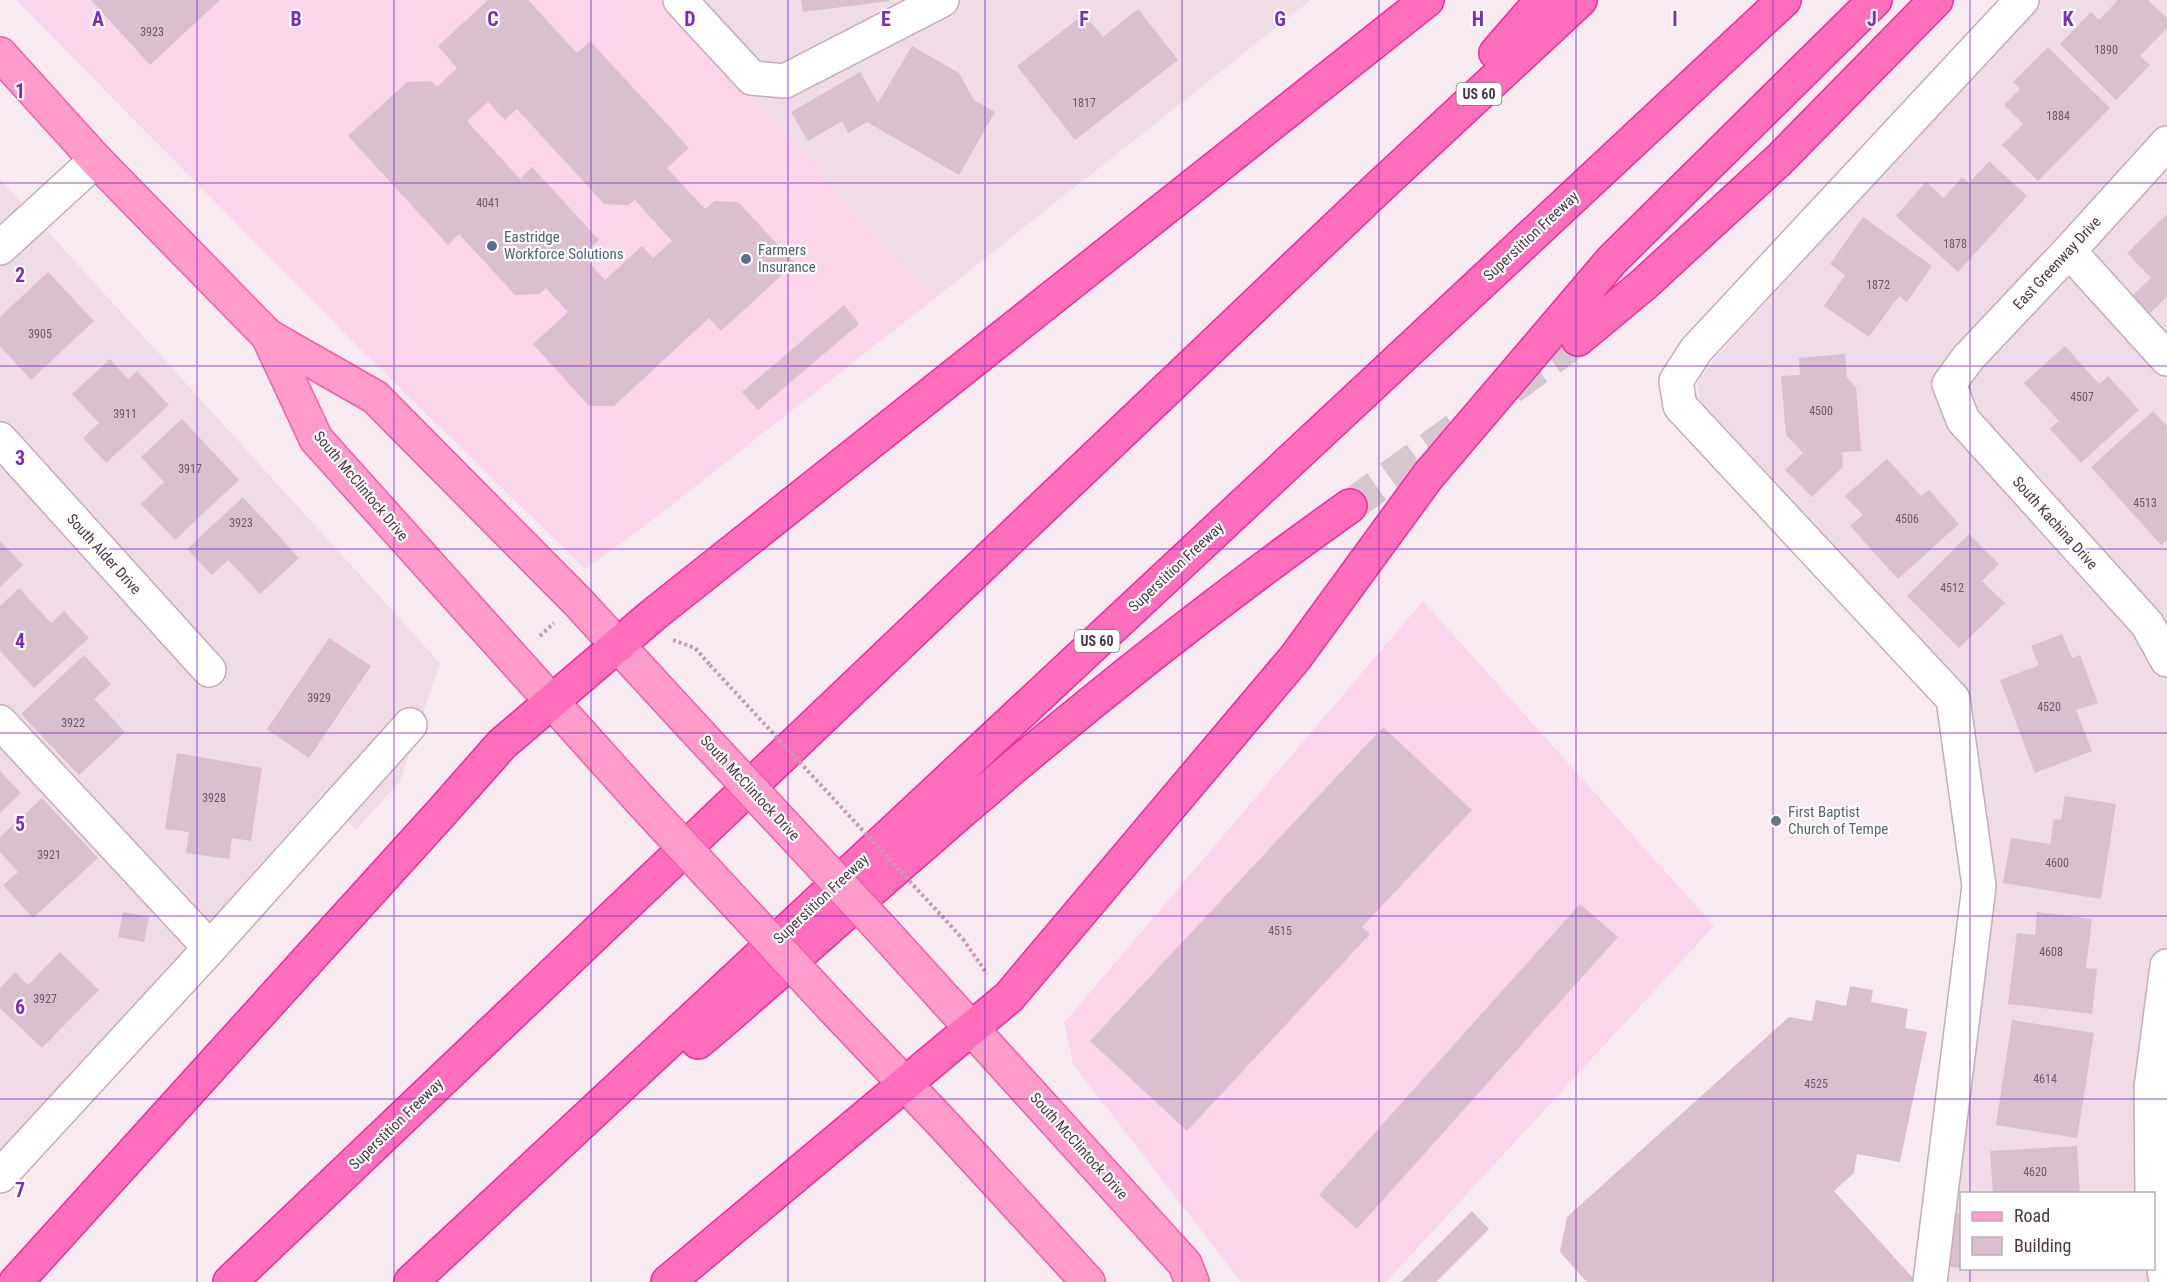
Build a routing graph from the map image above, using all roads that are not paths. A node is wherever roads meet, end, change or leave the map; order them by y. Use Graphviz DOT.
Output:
graph roads {
  1 [pos="680,0"];
  2 [pos="942,0"];
  3 [pos="1427,0"];
  4 [pos="1542,0"];
  5 [pos="1580,0"];
  6 [pos="1784,0"];
  7 [pos="1875,0"];
  8 [pos="1936,0"];
  9 [pos="2022,0"];
  10 [pos="0,54"];
  11 [pos="2167,143"];
  12 [pos="96,160"];
  13 [pos="1378,188"];
  14 [pos="0,248"];
  15 [pos="2069,251"];
  16 [pos="268,336"];
  17 [pos="1578,339"];
  18 [pos="2167,359"];
  19 [pos="1949,384"];
  20 [pos="0,439"];
  21 [pos="1350,506"];
  22 [pos="618,645"];
  23 [pos="2167,660"];
  24 [pos="209,670"];
  25 [pos="551,702"];
  26 [pos="0,722"];
  27 [pos="410,725"];
  28 [pos="210,948"];
  29 [pos="2167,966"];
  30 [pos="972,1027"];
  31 [pos="904,1083"];
  32 [pos="0,1176"];
  33 [pos="2152,1192"];
  34 [pos="2155,1209"];
  35 [pos="16,1282"];
  36 [pos="230,1282"];
  37 [pos="411,1282"];
  38 [pos="668,1282"];
  39 [pos="1088,1282"];
  40 [pos="1192,1282"];
  41 [pos="1930,1282"];
  42 [pos="2166,1282"];
  1 -- 2 [label="street"];
  3 -- 22 [label="highway"];
  4 -- 13 [label="highway"];
  5 -- 13 [label="highway, Superstition Freeway / US 60"];
  6 -- 37 [label="highway, Superstition Freeway / US 60"];
  7 -- 30 [label="highway"];
  8 -- 17 [label="highway"];
  9 -- 41 [label="street"];
  10 -- 12 [label="main road, South McClintock Drive"];
  11 -- 15 [label="street, East Greenway Drive"];
  12 -- 14 [label="street"];
  12 -- 16 [label="main road, South McClintock Drive"];
  13 -- 36 [label="highway, Superstition Freeway / US 60"];
  15 -- 18 [label="street"];
  15 -- 19 [label="street, East Greenway Drive"];
  16 -- 22 [label="main road, South McClintock Drive"];
  16 -- 25 [label="main road, South McClintock Drive"];
  19 -- 23 [label="street, South Kachina Drive"];
  20 -- 24 [label="street, South Alder Drive"];
  21 -- 37 [label="highway"];
  22 -- 25 [label="highway"];
  22 -- 30 [label="main road, South McClintock Drive, bridge"];
  25 -- 31 [label="main road, South McClintock Drive, bridge"];
  25 -- 35 [label="highway"];
  26 -- 28 [label="street"];
  27 -- 28 [label="street"];
  28 -- 32 [label="street"];
  29 -- 33 [label="street"];
  30 -- 31 [label="highway"];
  30 -- 40 [label="main road, South McClintock Drive"];
  31 -- 38 [label="highway"];
  31 -- 39 [label="main road, South McClintock Drive"];
  34 -- 42 [label="street"];
}
